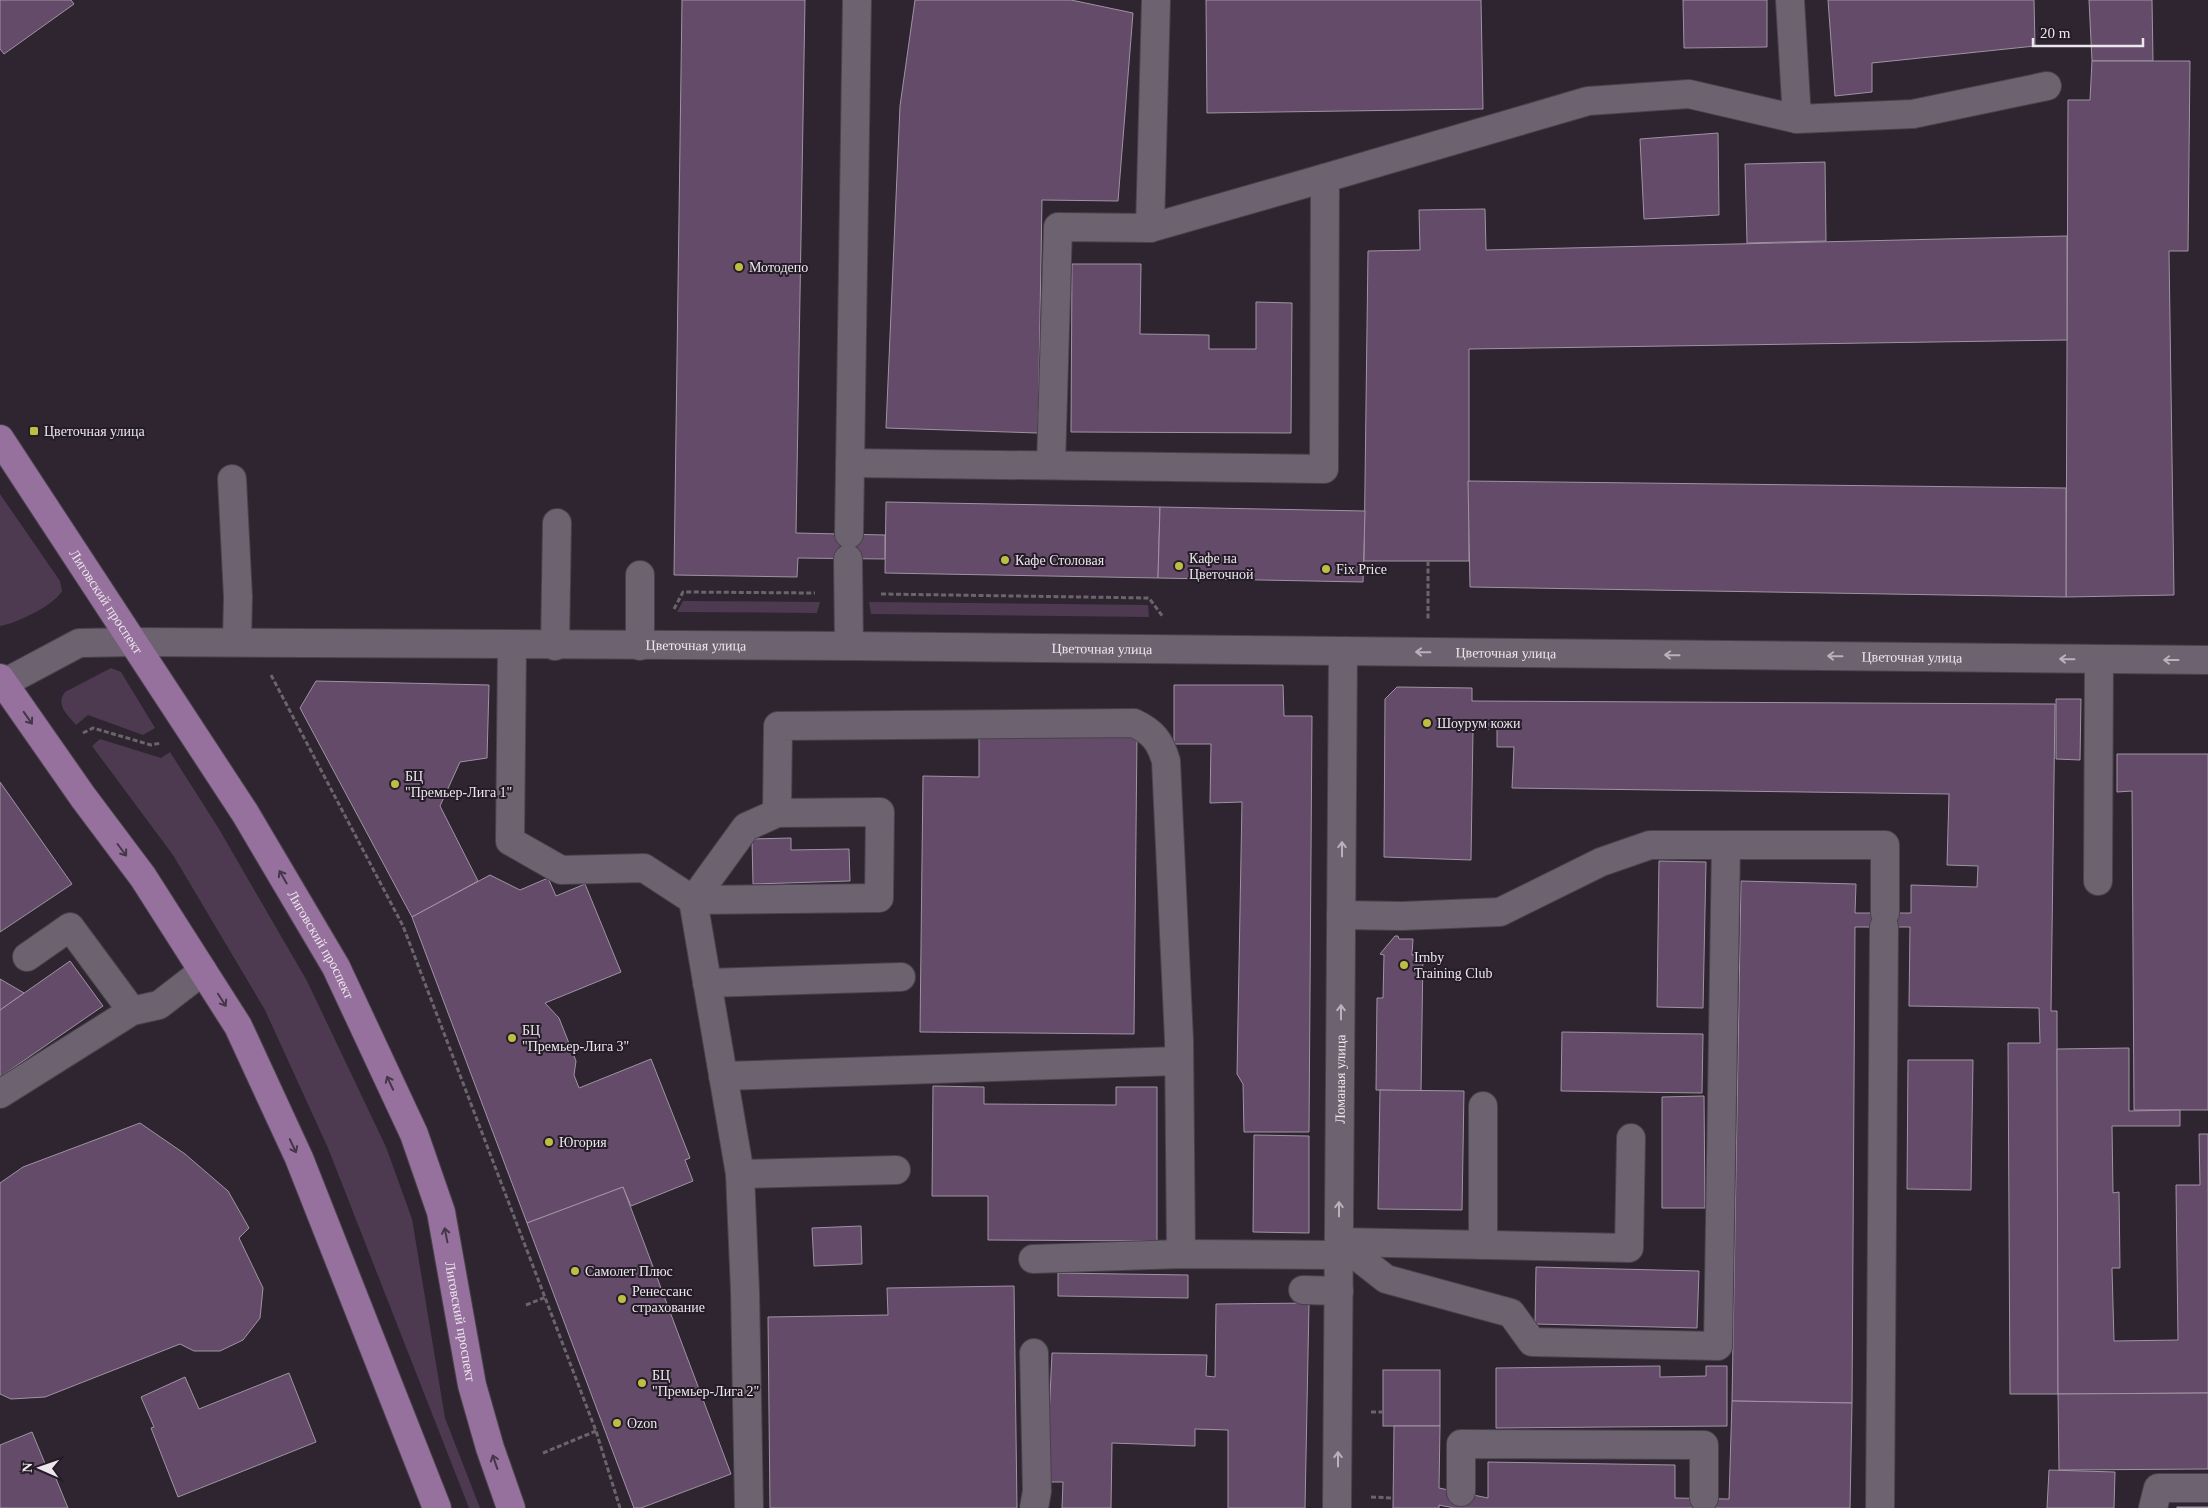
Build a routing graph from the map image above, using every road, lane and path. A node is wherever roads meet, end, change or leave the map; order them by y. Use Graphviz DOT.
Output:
graph roads {
  1 [pos="857,0"];
  2 [pos="1156,0"];
  3 [pos="1790,0"];
  4 [pos="2047,86"];
  5 [pos="1797,119"];
  6 [pos="1324,178"];
  7 [pos="1150,228"];
  8 [pos="0,439"];
  9 [pos="850,463"];
  10 [pos="1051,466"];
  11 [pos="232,479"];
  12 [pos="557,523"];
  13 [pos="1428,561"];
  14 [pos="640,575"];
  15 [pos="848,593"];
  16 [pos="672,612"];
  17 [pos="1167,623"];
  18 [pos="1428,625"];
  19 [pos="136,642"];
  20 [pos="237,642"];
  21 [pos="512,646"];
  22 [pos="555,646"];
  23 [pos="640,646"];
  24 [pos="849,646"];
  25 [pos="1343,651"];
  26 [pos="2099,659"];
  27 [pos="2208,660"];
  28 [pos="270,673"];
  29 [pos="2,680"];
  30 [pos="83,733"];
  31 [pos="164,742"];
  32 [pos="777,813"];
  33 [pos="1726,845"];
  34 [pos="2098,881"];
  35 [pos="693,900"];
  36 [pos="1341,915"];
  37 [pos="27,957"];
  38 [pos="203,971"];
  39 [pos="901,977"];
  40 [pos="707,983"];
  41 [pos="132,1010"];
  42 [pos="1179,1061"];
  43 [pos="723,1076"];
  44 [pos="0,1094"];
  45 [pos="1483,1106"];
  46 [pos="1631,1138"];
  47 [pos="896,1170"];
  48 [pos="740,1174"];
  49 [pos="1483,1245"];
  50 [pos="1339,1248"];
  51 [pos="1181,1254"];
  52 [pos="1033,1259"];
  53 [pos="1303,1290"];
  54 [pos="1339,1290"];
  55 [pos="546,1298"];
  56 [pos="526,1305"];
  57 [pos="1034,1352"];
  58 [pos="596,1431"];
  59 [pos="543,1453"];
  60 [pos="2208,1488"];
  61 [pos="1461,1492"];
  62 [pos="1363,1497"];
  63 [pos="1393,1498"];
  64 [pos="1704,1498"];
  65 [pos="437,1508"];
  66 [pos="511,1508"];
  67 [pos="620,1508"];
  68 [pos="749,1508"];
  69 [pos="1034,1508"];
  70 [pos="1337,1508"];
  71 [pos="1880,1508"];
  72 [pos="2153,1508"];
  1 -- 9 [label="street"];
  2 -- 7 [label="street"];
  3 -- 5 [label="street"];
  4 -- 5 [label="street"];
  5 -- 6 [label="street"];
  6 -- 7 [label="street"];
  6 -- 10 [label="street"];
  7 -- 10 [label="street"];
  8 -- 19 [label="main road, Лиговский проспект"];
  9 -- 10 [label="street"];
  9 -- 15 [label="street"];
  11 -- 20 [label="street"];
  12 -- 22 [label="street"];
  13 -- 18 [label="path"];
  14 -- 23 [label="street"];
  15 -- 16 [label="path"];
  15 -- 17 [label="path"];
  15 -- 24 [label="street"];
  19 -- 20 [label="street, Цветочная улица"];
  19 -- 29 [label="street, Цветочная улица"];
  66 -- 19 [label="main road, Лиговский проспект, one-way"];
  20 -- 21 [label="street, Цветочная улица"];
  21 -- 22 [label="street, Цветочная улица"];
  21 -- 35 [label="street"];
  22 -- 23 [label="street, Цветочная улица"];
  23 -- 24 [label="street, Цветочная улица"];
  24 -- 25 [label="street, Цветочная улица"];
  26 -- 25 [label="street, Цветочная улица, one-way"];
  36 -- 25 [label="street, Ломаная улица, one-way"];
  27 -- 26 [label="street, Цветочная улица, one-way"];
  26 -- 34 [label="street"];
  28 -- 55 [label="path"];
  29 -- 38 [label="main road, one-way"];
  30 -- 31 [label="path"];
  32 -- 35 [label="street"];
  32 -- 35 [label="street"];
  32 -- 42 [label="street"];
  33 -- 36 [label="street"];
  33 -- 50 [label="street"];
  33 -- 71 [label="street"];
  35 -- 40 [label="street"];
  50 -- 36 [label="street, Ломаная улица, one-way"];
  37 -- 41 [label="street"];
  38 -- 41 [label="street"];
  38 -- 65 [label="main road, one-way"];
  39 -- 40 [label="street"];
  40 -- 43 [label="street"];
  41 -- 44 [label="street"];
  42 -- 43 [label="street"];
  42 -- 51 [label="street"];
  43 -- 48 [label="street"];
  45 -- 49 [label="street"];
  46 -- 49 [label="street"];
  47 -- 48 [label="street"];
  48 -- 68 [label="street"];
  49 -- 50 [label="street"];
  50 -- 51 [label="street"];
  50 -- 54 [label="street, Ломаная улица"];
  51 -- 52 [label="street"];
  53 -- 54 [label="street"];
  70 -- 54 [label="street, Ломаная улица, one-way"];
  55 -- 56 [label="path"];
  55 -- 58 [label="path"];
  57 -- 69 [label="street"];
  58 -- 59 [label="path"];
  58 -- 67 [label="path"];
  60 -- 72 [label="street"];
  61 -- 64 [label="street"];
  62 -- 63 [label="path"];
}
